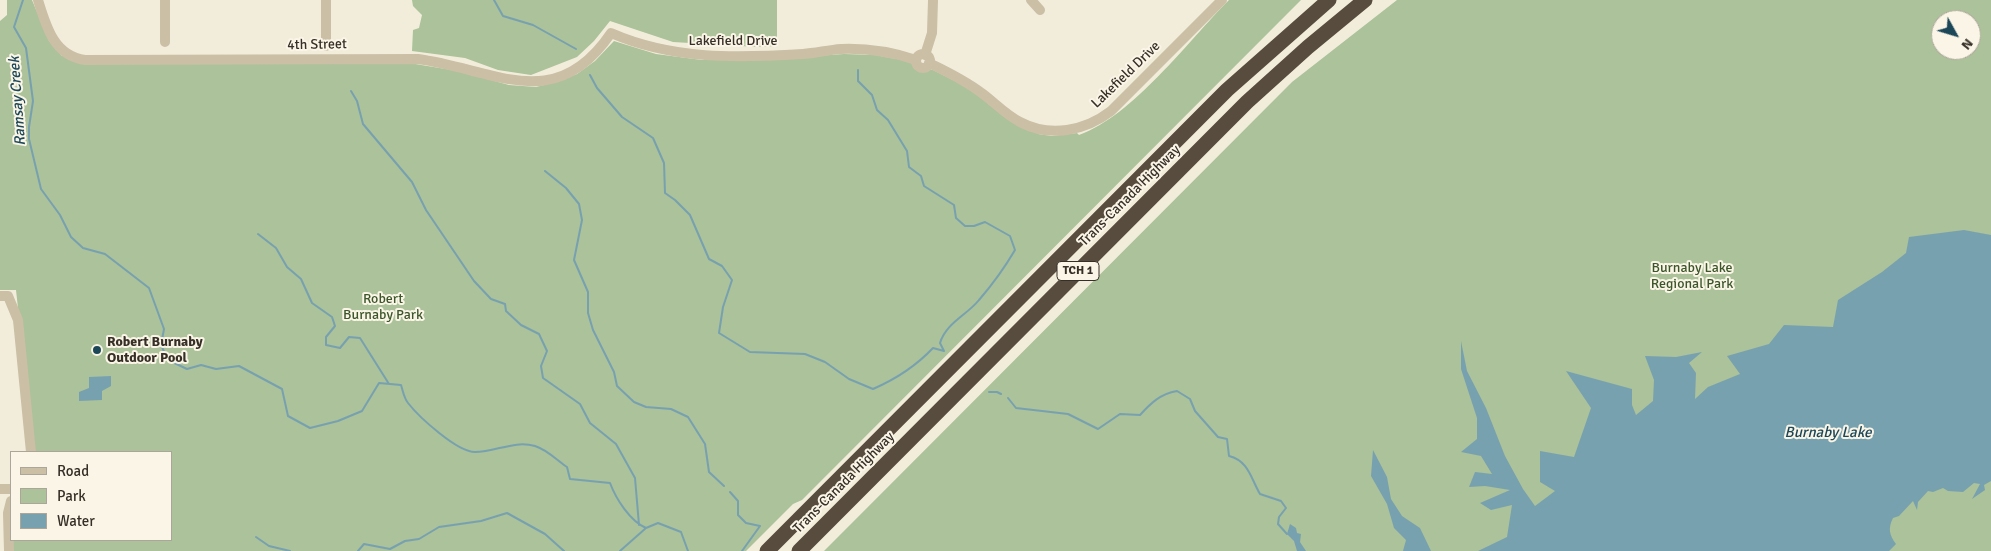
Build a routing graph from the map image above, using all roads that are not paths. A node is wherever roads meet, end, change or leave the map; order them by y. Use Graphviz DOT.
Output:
graph roads {
  1 [pos="38,0"];
  2 [pos="165,0"];
  3 [pos="326,0"];
  4 [pos="933,0"];
  5 [pos="1031,0"];
  6 [pos="1222,0"];
  7 [pos="1329,0"];
  8 [pos="1365,0"];
  9 [pos="1040,10"];
  10 [pos="611,33"];
  11 [pos="165,42"];
  12 [pos="326,46"];
  13 [pos="924,59"];
  14 [pos="4,296"];
  15 [pos="31,451"];
  16 [pos="10,505"];
  17 [pos="9,551"];
  18 [pos="767,551"];
  19 [pos="799,551"];
  1 -- 10 [label="street, 4th Street"];
  2 -- 11 [label="street"];
  3 -- 12 [label="street"];
  4 -- 13 [label="street"];
  5 -- 9 [label="street"];
  6 -- 13 [label="street, Lakefield Drive"];
  7 -- 18 [label="highway, Trans-Canada Highway / TCH 1"];
  8 -- 19 [label="highway, Trans-Canada Highway / TCH 1"];
  10 -- 13 [label="street, Lakefield Drive"];
  14 -- 15 [label="street"];
  16 -- 17 [label="street"];
}
